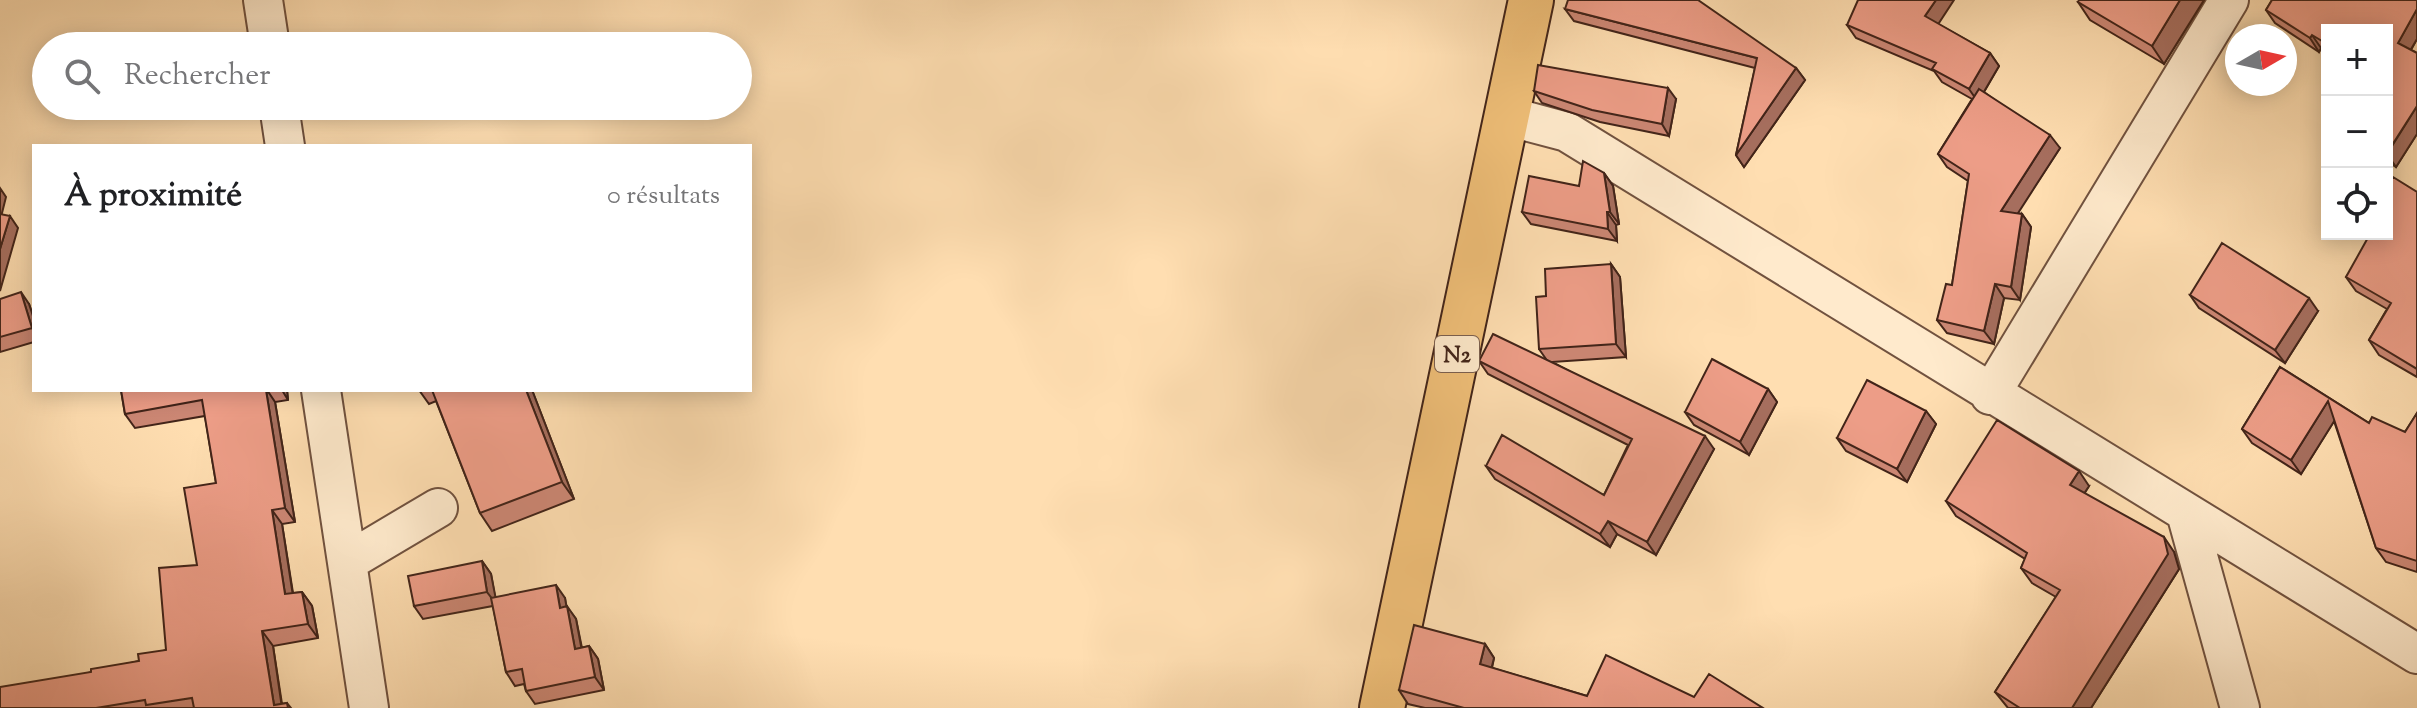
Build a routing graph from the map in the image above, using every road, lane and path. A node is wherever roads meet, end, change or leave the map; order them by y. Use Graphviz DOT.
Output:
graph roads {
  1 [pos="263,0"];
  2 [pos="1531,0"];
  3 [pos="2229,0"];
  4 [pos="268,32"];
  5 [pos="1507,116"];
  6 [pos="281,120"];
  7 [pos="285,144"];
  8 [pos="321,392"];
  9 [pos="1990,395"];
  10 [pos="438,508"];
  11 [pos="2186,513"];
  12 [pos="347,562"];
  13 [pos="2417,654"];
  14 [pos="369,708"];
  15 [pos="1382,708"];
  16 [pos="2240,708"];
  1 -- 4 [label="street"];
  2 -- 5 [label="highway, N2"];
  3 -- 9 [label="street"];
  5 -- 9 [label="street"];
  5 -- 15 [label="highway, N2"];
  6 -- 7 [label="street"];
  8 -- 12 [label="street"];
  9 -- 11 [label="street"];
  10 -- 12 [label="street"];
  11 -- 13 [label="street"];
  11 -- 16 [label="street"];
  12 -- 14 [label="street"];
}
